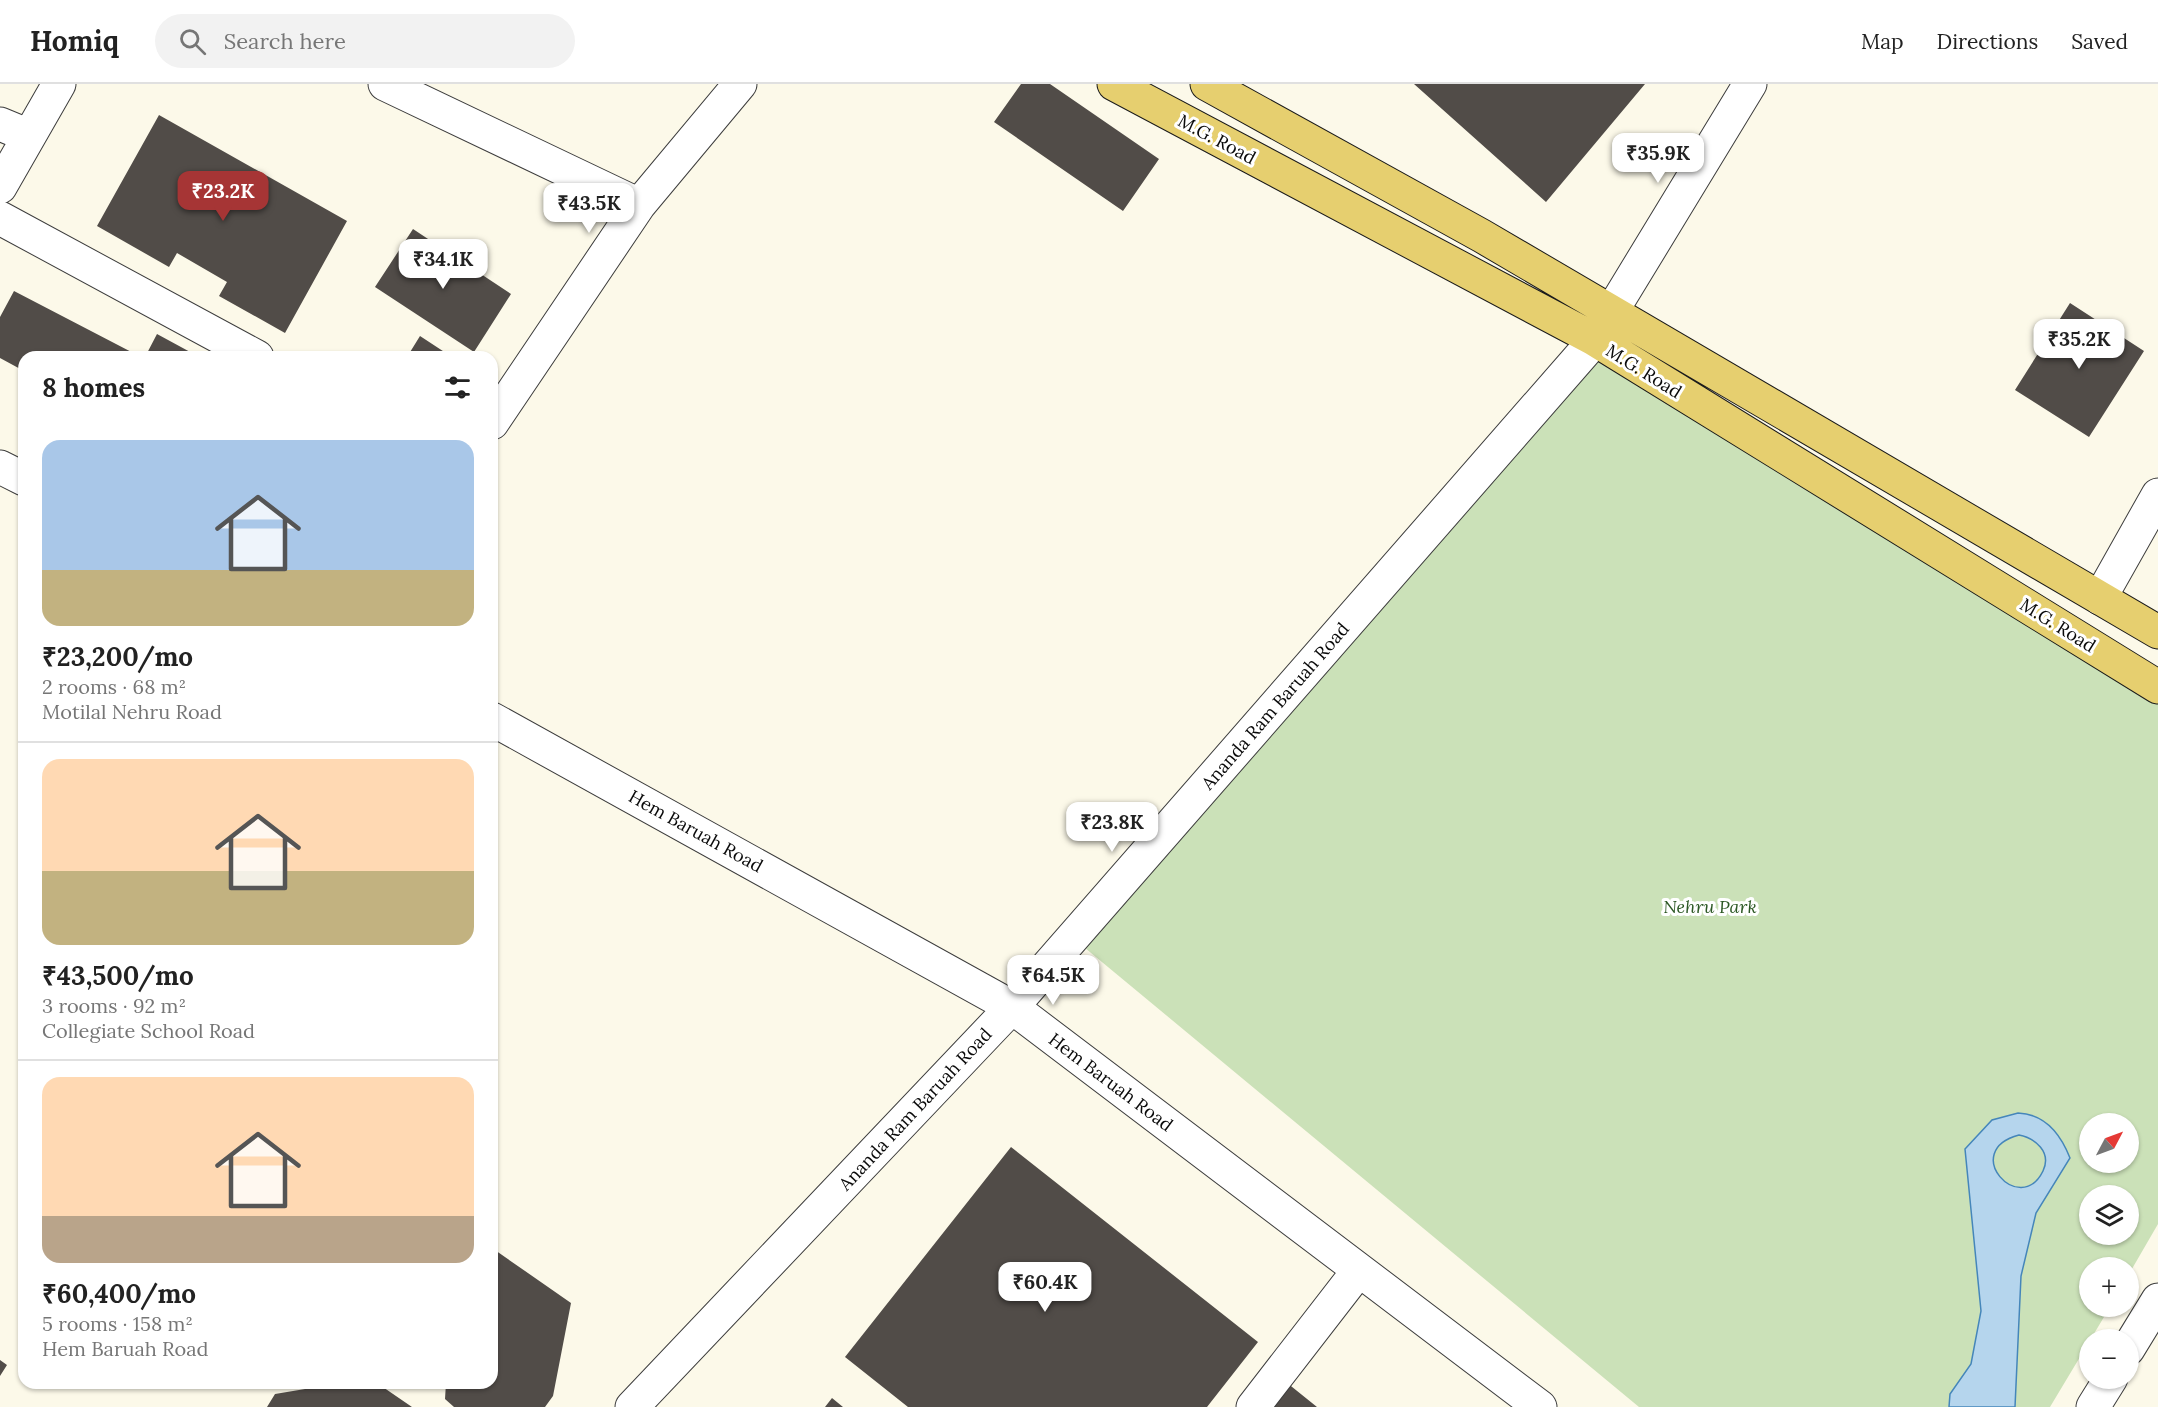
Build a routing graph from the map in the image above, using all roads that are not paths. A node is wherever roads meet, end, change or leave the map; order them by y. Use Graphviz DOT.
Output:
graph roads {
  1 [pos="60,84"];
  2 [pos="385,84"];
  3 [pos="740,84"];
  4 [pos="1114,84"];
  5 [pos="1207,84"];
  6 [pos="1750,84"];
  7 [pos="15,130"];
  8 [pos="0,187"];
  9 [pos="639,205"];
  10 [pos="0,218"];
  11 [pos="1610,311"];
  12 [pos="1594,339"];
  13 [pos="246,351"];
  14 [pos="498,414"];
  15 [pos="0,467"];
  16 [pos="18,476"];
  17 [pos="2158,495"];
  18 [pos="2100,598"];
  19 [pos="2158,632"];
  20 [pos="2158,687"];
  21 [pos="498,722"];
  22 [pos="1012,1007"];
  23 [pos="1359,1270"];
  24 [pos="2158,1300"];
  25 [pos="2139,1331"];
  26 [pos="2104,1389"];
  27 [pos="633,1407"];
  28 [pos="1252,1407"];
  29 [pos="1540,1407"];
  30 [pos="2093,1407"];
  1 -- 7 [label="street"];
  2 -- 9 [label="street"];
  3 -- 9 [label="street"];
  4 -- 12 [label="main road, M.G. Road"];
  5 -- 11 [label="main road"];
  6 -- 11 [label="street, Ananda Ram Baruah Road"];
  7 -- 8 [label="street"];
  9 -- 14 [label="street"];
  10 -- 13 [label="street"];
  11 -- 12 [label="street, Ananda Ram Baruah Road"];
  11 -- 18 [label="main road"];
  12 -- 20 [label="main road, M.G. Road"];
  12 -- 22 [label="street, Ananda Ram Baruah Road"];
  15 -- 16 [label="street"];
  17 -- 18 [label="street"];
  18 -- 19 [label="main road"];
  21 -- 22 [label="street, Hem Baruah Road"];
  22 -- 23 [label="street, Hem Baruah Road"];
  22 -- 27 [label="street, Ananda Ram Baruah Road"];
  23 -- 28 [label="street"];
  23 -- 29 [label="street, Hem Baruah Road"];
  24 -- 25 [label="street"];
  26 -- 30 [label="street"];
}
